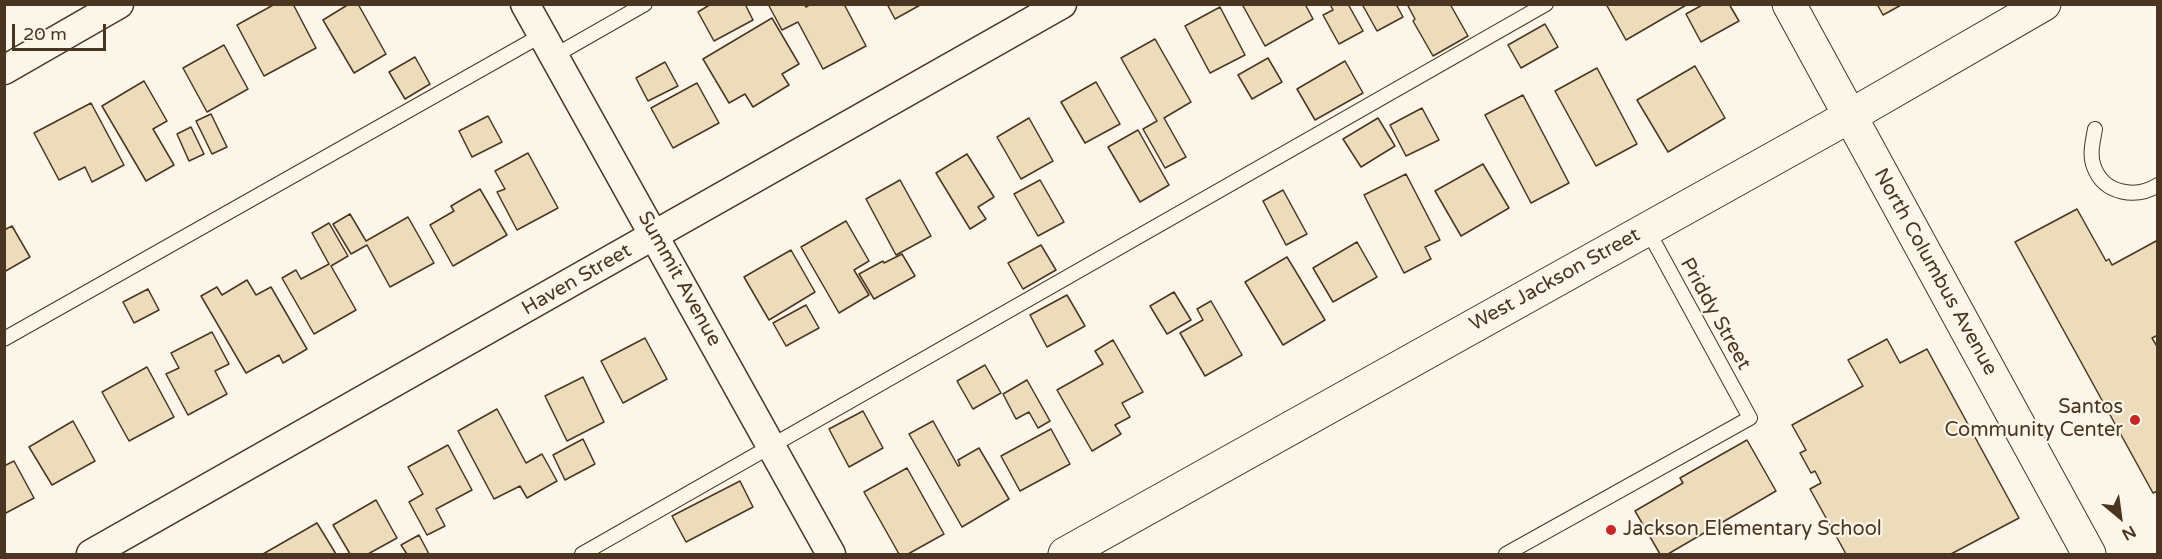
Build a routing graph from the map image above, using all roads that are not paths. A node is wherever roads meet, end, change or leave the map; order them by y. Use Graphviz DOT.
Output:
graph roads {
  1 [pos="119,4"];
  2 [pos="525,4"];
  3 [pos="645,4"];
  4 [pos="1062,4"];
  5 [pos="1546,4"];
  6 [pos="1789,4"];
  7 [pos="2044,4"];
  8 [pos="548,46"];
  9 [pos="4,70"];
  10 [pos="1850,116"];
  11 [pos="2095,129"];
  12 [pos="2157,185"];
  13 [pos="1647,229"];
  14 [pos="655,235"];
  15 [pos="4,339"];
  16 [pos="772,447"];
  17 [pos="91,555"];
  18 [pos="582,555"];
  19 [pos="831,555"];
  20 [pos="1065,555"];
  21 [pos="1506,555"];
  22 [pos="2089,555"];
  1 -- 9 [label="street"];
  2 -- 8 [label="street, Summit Avenue"];
  3 -- 8 [label="lane"];
  4 -- 14 [label="street, Haven Street"];
  5 -- 16 [label="lane"];
  6 -- 10 [label="street, North Columbus Avenue"];
  7 -- 10 [label="street, West Jackson Street"];
  8 -- 14 [label="street, Summit Avenue"];
  8 -- 15 [label="lane"];
  10 -- 13 [label="street, West Jackson Street"];
  10 -- 22 [label="street, North Columbus Avenue"];
  11 -- 12 [label="lane"];
  13 -- 20 [label="street, West Jackson Street"];
  13 -- 21 [label="lane, Priddy Street"];
  14 -- 16 [label="street, Summit Avenue"];
  14 -- 17 [label="street, Haven Street"];
  16 -- 18 [label="lane"];
  16 -- 19 [label="street, Summit Avenue"];
}
